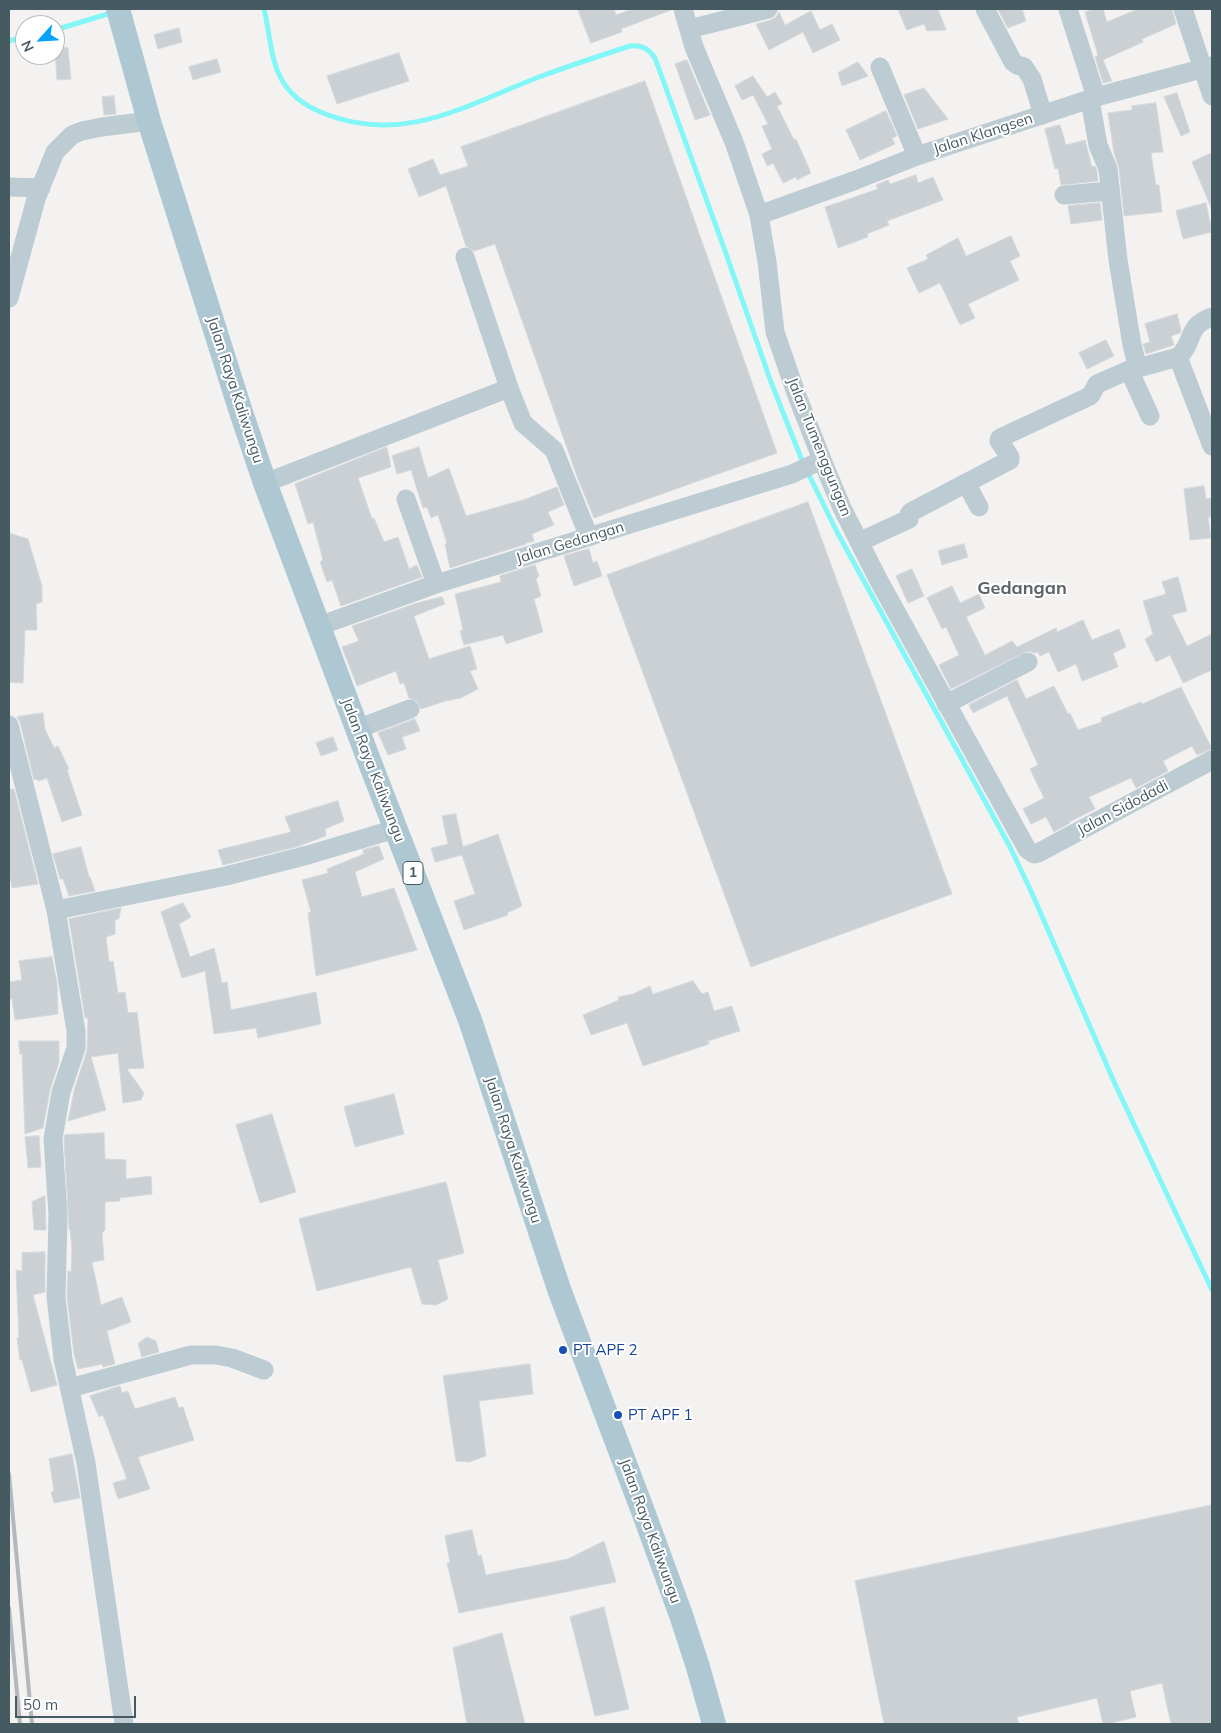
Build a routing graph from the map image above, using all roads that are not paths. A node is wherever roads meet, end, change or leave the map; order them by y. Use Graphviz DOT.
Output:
graph roads {
  1 [pos="683,9"];
  2 [pos="768,9"];
  3 [pos="985,9"];
  4 [pos="1068,9"];
  5 [pos="1183,9"];
  6 [pos="120,14"];
  7 [pos="689,29"];
  8 [pos="880,67"];
  9 [pos="1208,67"];
  10 [pos="1212,96"];
  11 [pos="1093,99"];
  12 [pos="1043,115"];
  13 [pos="149,121"];
  14 [pos="917,156"];
  15 [pos="9,187"];
  16 [pos="41,188"];
  17 [pos="1110,191"];
  18 [pos="1064,195"];
  19 [pos="759,215"];
  20 [pos="465,257"];
  21 [pos="9,298"];
  22 [pos="1212,317"];
  23 [pos="1178,357"];
  24 [pos="1133,369"];
  25 [pos="509,388"];
  26 [pos="1150,416"];
  27 [pos="1212,446"];
  28 [pos="818,462"];
  29 [pos="265,483"];
  30 [pos="966,483"];
  31 [pos="406,499"];
  32 [pos="979,507"];
  33 [pos="589,537"];
  34 [pos="859,542"];
  35 [pos="436,584"];
  36 [pos="319,626"];
  37 [pos="1028,662"];
  38 [pos="946,704"];
  39 [pos="410,709"];
  40 [pos="9,725"];
  41 [pos="357,729"];
  42 [pos="1212,760"];
  43 [pos="396,829"];
  44 [pos="1034,854"];
  45 [pos="56,910"];
  46 [pos="264,1370"];
  47 [pos="70,1388"];
  48 [pos="124,1724"];
  49 [pos="714,1724"];
  1 -- 7 [label="street, Jalan Tumenggungan"];
  2 -- 7 [label="street"];
  3 -- 12 [label="street"];
  4 -- 11 [label="street"];
  5 -- 9 [label="street"];
  6 -- 13 [label="main road, Jalan Raya Kaliwungu / 1"];
  7 -- 19 [label="street, Jalan Tumenggungan"];
  8 -- 14 [label="street"];
  9 -- 10 [label="street"];
  9 -- 11 [label="street, Jalan Klangsen"];
  11 -- 12 [label="street, Jalan Klangsen"];
  11 -- 17 [label="street"];
  12 -- 14 [label="street, Jalan Klangsen"];
  13 -- 16 [label="street"];
  13 -- 29 [label="main road, Jalan Raya Kaliwungu / 1"];
  14 -- 19 [label="street, Jalan Klangsen"];
  15 -- 16 [label="street"];
  16 -- 21 [label="street"];
  17 -- 18 [label="street"];
  17 -- 24 [label="street"];
  19 -- 28 [label="street, Jalan Tumenggungan"];
  20 -- 25 [label="street"];
  22 -- 23 [label="street"];
  23 -- 24 [label="street"];
  23 -- 27 [label="street"];
  24 -- 26 [label="street"];
  24 -- 30 [label="street"];
  25 -- 29 [label="street"];
  25 -- 33 [label="street"];
  28 -- 33 [label="street, Jalan Gedangan"];
  28 -- 34 [label="street, Jalan Tumenggungan"];
  29 -- 36 [label="main road, Jalan Raya Kaliwungu / 1"];
  30 -- 32 [label="street"];
  30 -- 34 [label="street"];
  31 -- 35 [label="street"];
  33 -- 35 [label="street, Jalan Gedangan"];
  34 -- 38 [label="street, Jalan Tumenggungan"];
  35 -- 36 [label="street, Jalan Gedangan"];
  36 -- 41 [label="main road, Jalan Raya Kaliwungu / 1"];
  37 -- 38 [label="street"];
  38 -- 44 [label="street, Jalan Tumenggungan"];
  39 -- 41 [label="street"];
  40 -- 45 [label="street"];
  41 -- 43 [label="main road, Jalan Raya Kaliwungu / 1"];
  42 -- 44 [label="street, Jalan Sidodadi"];
  43 -- 45 [label="street"];
  43 -- 49 [label="main road, Jalan Raya Kaliwungu / 1"];
  45 -- 47 [label="street"];
  46 -- 47 [label="street"];
  47 -- 48 [label="street"];
}
